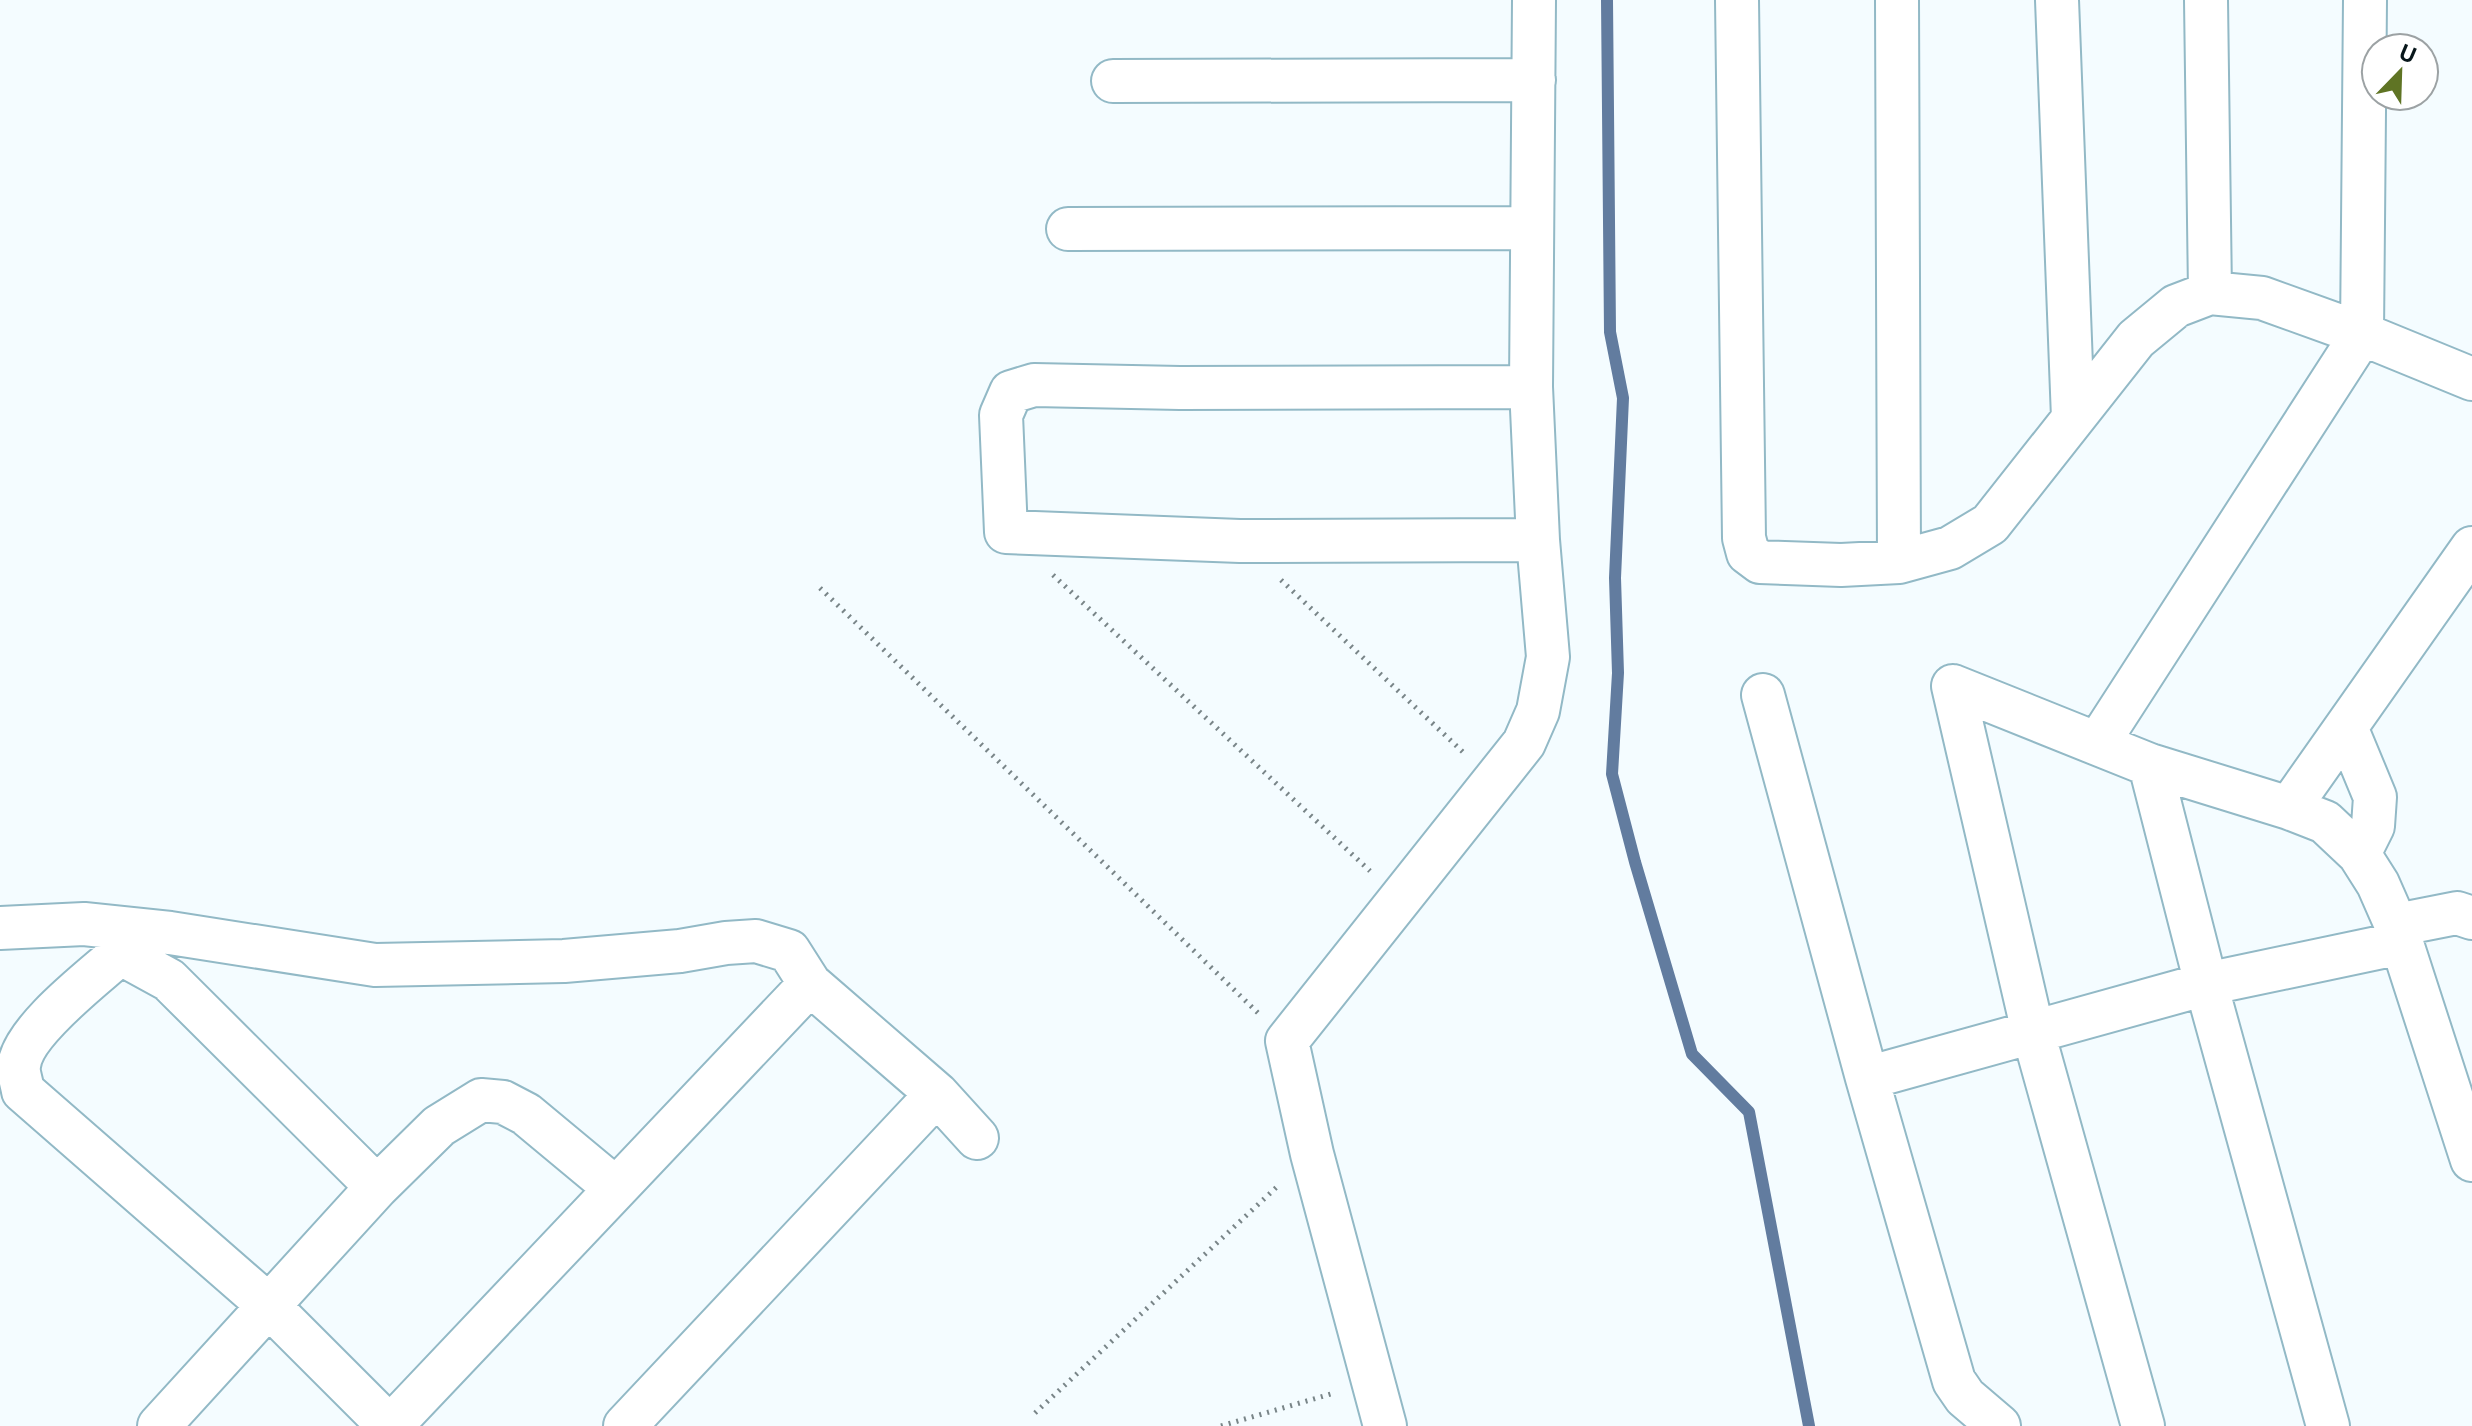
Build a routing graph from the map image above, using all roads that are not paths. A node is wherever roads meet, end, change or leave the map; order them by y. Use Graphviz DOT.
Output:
graph roads {
  1 [pos="1534,0"];
  2 [pos="1737,0"];
  3 [pos="1897,0"];
  4 [pos="2057,0"];
  5 [pos="2206,0"];
  6 [pos="2365,0"];
  7 [pos="1534,80"];
  8 [pos="1113,81"];
  9 [pos="1531,228"];
  10 [pos="1068,229"];
  11 [pos="2210,293"];
  12 [pos="2362,334"];
  13 [pos="2472,379"];
  14 [pos="1531,387"];
  15 [pos="2073,418"];
  16 [pos="1538,540"];
  17 [pos="2472,548"];
  18 [pos="1899,562"];
  19 [pos="1763,695"];
  20 [pos="2346,727"];
  21 [pos="2098,743"];
  22 [pos="2150,765"];
  23 [pos="2289,808"];
  24 [pos="2359,854"];
  25 [pos="2467,907"];
  26 [pos="0,928"];
  27 [pos="2399,934"];
  28 [pos="810,984"];
  29 [pos="2206,984"];
  30 [pos="2033,1032"];
  31 [pos="1867,1078"];
  32 [pos="937,1094"];
  33 [pos="977,1138"];
  34 [pos="2472,1160"];
  35 [pos="377,1187"];
  36 [pos="615,1188"];
  37 [pos="268,1305"];
  38 [pos="159,1426"];
  39 [pos="390,1426"];
  40 [pos="625,1426"];
  41 [pos="1385,1426"];
  42 [pos="1999,1426"];
  43 [pos="2143,1426"];
  44 [pos="2328,1426"];
  1 -- 7 [label="street"];
  2 -- 18 [label="street"];
  3 -- 18 [label="street"];
  4 -- 15 [label="street"];
  5 -- 11 [label="street"];
  6 -- 12 [label="street"];
  7 -- 8 [label="street"];
  7 -- 9 [label="street"];
  9 -- 10 [label="street"];
  9 -- 14 [label="street"];
  11 -- 12 [label="street"];
  11 -- 15 [label="street"];
  12 -- 13 [label="street"];
  12 -- 21 [label="street"];
  14 -- 16 [label="street"];
  14 -- 16 [label="street"];
  15 -- 18 [label="street"];
  16 -- 41 [label="street"];
  17 -- 20 [label="street"];
  19 -- 31 [label="street"];
  20 -- 23 [label="street"];
  20 -- 24 [label="street"];
  21 -- 22 [label="street"];
  21 -- 30 [label="street"];
  22 -- 23 [label="street"];
  22 -- 29 [label="street"];
  23 -- 24 [label="street"];
  24 -- 27 [label="street"];
  25 -- 27 [label="street"];
  26 -- 28 [label="street"];
  27 -- 29 [label="street"];
  27 -- 34 [label="street"];
  28 -- 32 [label="street"];
  28 -- 36 [label="street"];
  29 -- 30 [label="street"];
  29 -- 44 [label="street"];
  30 -- 31 [label="street"];
  30 -- 43 [label="street"];
  31 -- 42 [label="street"];
  32 -- 33 [label="street"];
  32 -- 40 [label="street"];
  35 -- 36 [label="street"];
  35 -- 37 [label="street"];
  35 -- 37 [label="street"];
  36 -- 39 [label="street"];
  37 -- 38 [label="street"];
  37 -- 39 [label="street"];
}
